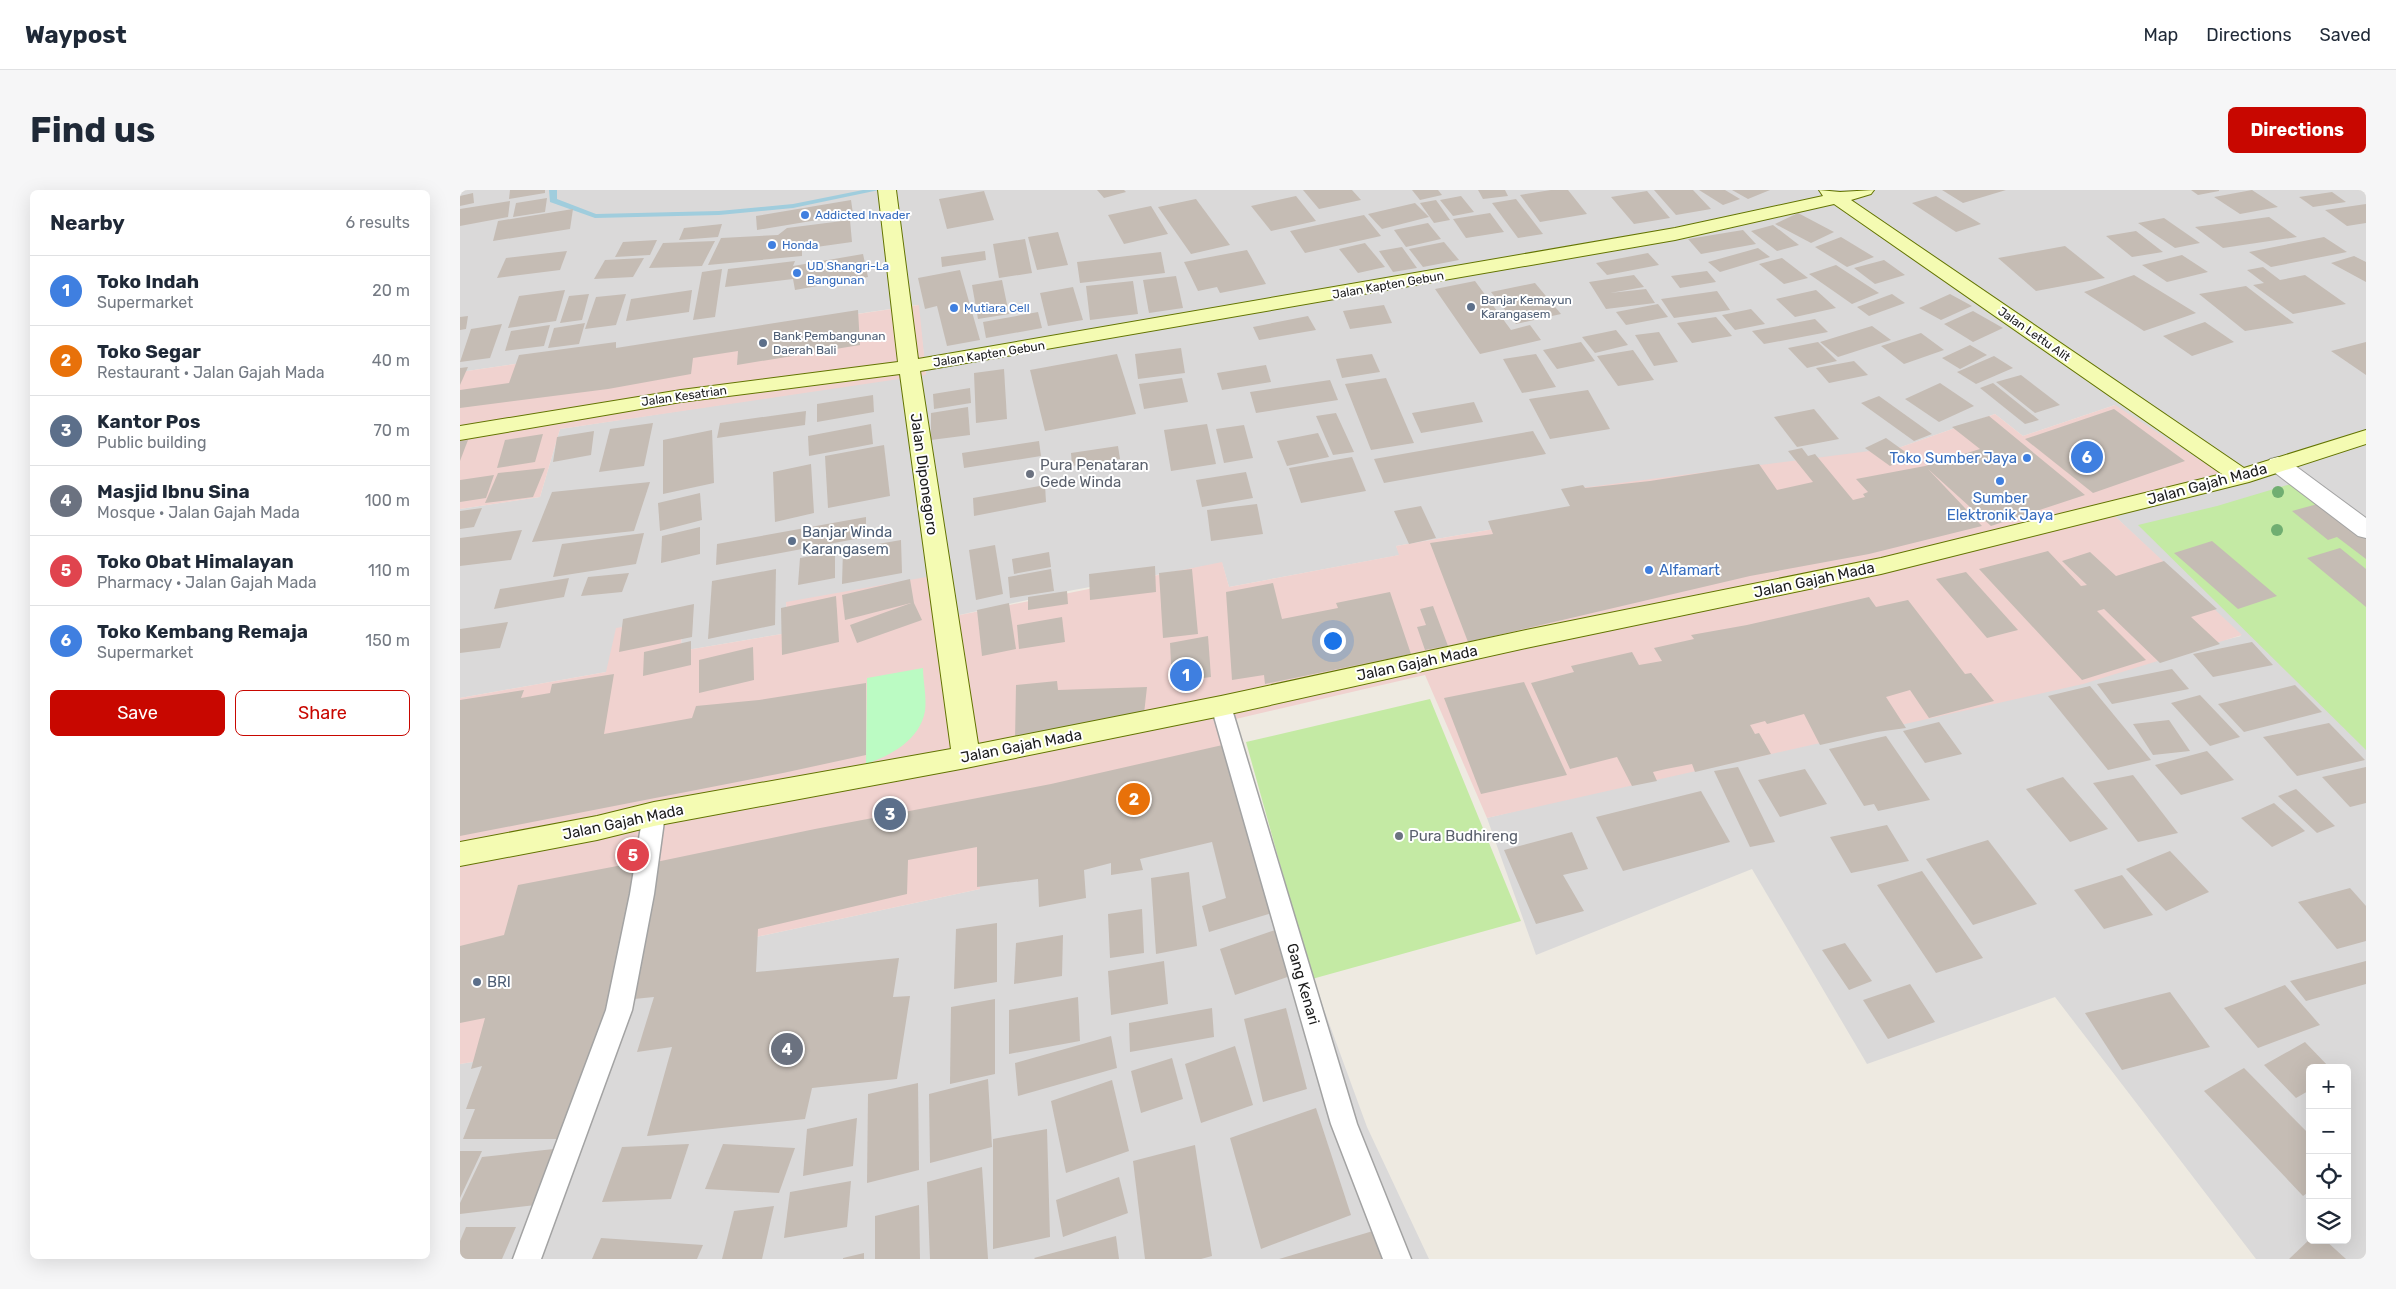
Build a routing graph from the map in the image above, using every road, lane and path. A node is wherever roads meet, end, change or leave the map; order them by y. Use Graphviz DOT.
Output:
graph roads {
  1 [pos="1865,190"];
  2 [pos="1832,194"];
  3 [pos="889,196"];
  4 [pos="909,367"];
  5 [pos="460,433"];
  6 [pos="2366,437"];
  7 [pos="2278,464"];
  8 [pos="2241,477"];
  9 [pos="2366,530"];
  10 [pos="1221,706"];
  11 [pos="966,757"];
  12 [pos="654,814"];
  13 [pos="460,854"];
  14 [pos="527,1259"];
  15 [pos="1397,1259"];
  1 -- 2 [label="street, Jalan Kapten Gebun"];
  2 -- 4 [label="street, Jalan Kapten Gebun"];
  2 -- 8 [label="street, Jalan Lettu Alit"];
  3 -- 4 [label="street, Jalan Diponegoro"];
  4 -- 5 [label="street, Jalan Kesatrian"];
  4 -- 11 [label="street, Jalan Diponegoro"];
  6 -- 7 [label="street, Jalan Gajah Mada"];
  7 -- 8 [label="street, Jalan Gajah Mada"];
  7 -- 9 [label="street"];
  8 -- 10 [label="street, Jalan Gajah Mada"];
  10 -- 11 [label="street, Jalan Gajah Mada"];
  10 -- 15 [label="lane, Gang Kenari"];
  11 -- 12 [label="street, Jalan Gajah Mada"];
  12 -- 13 [label="street, Jalan Gajah Mada"];
  12 -- 14 [label="lane"];
}
